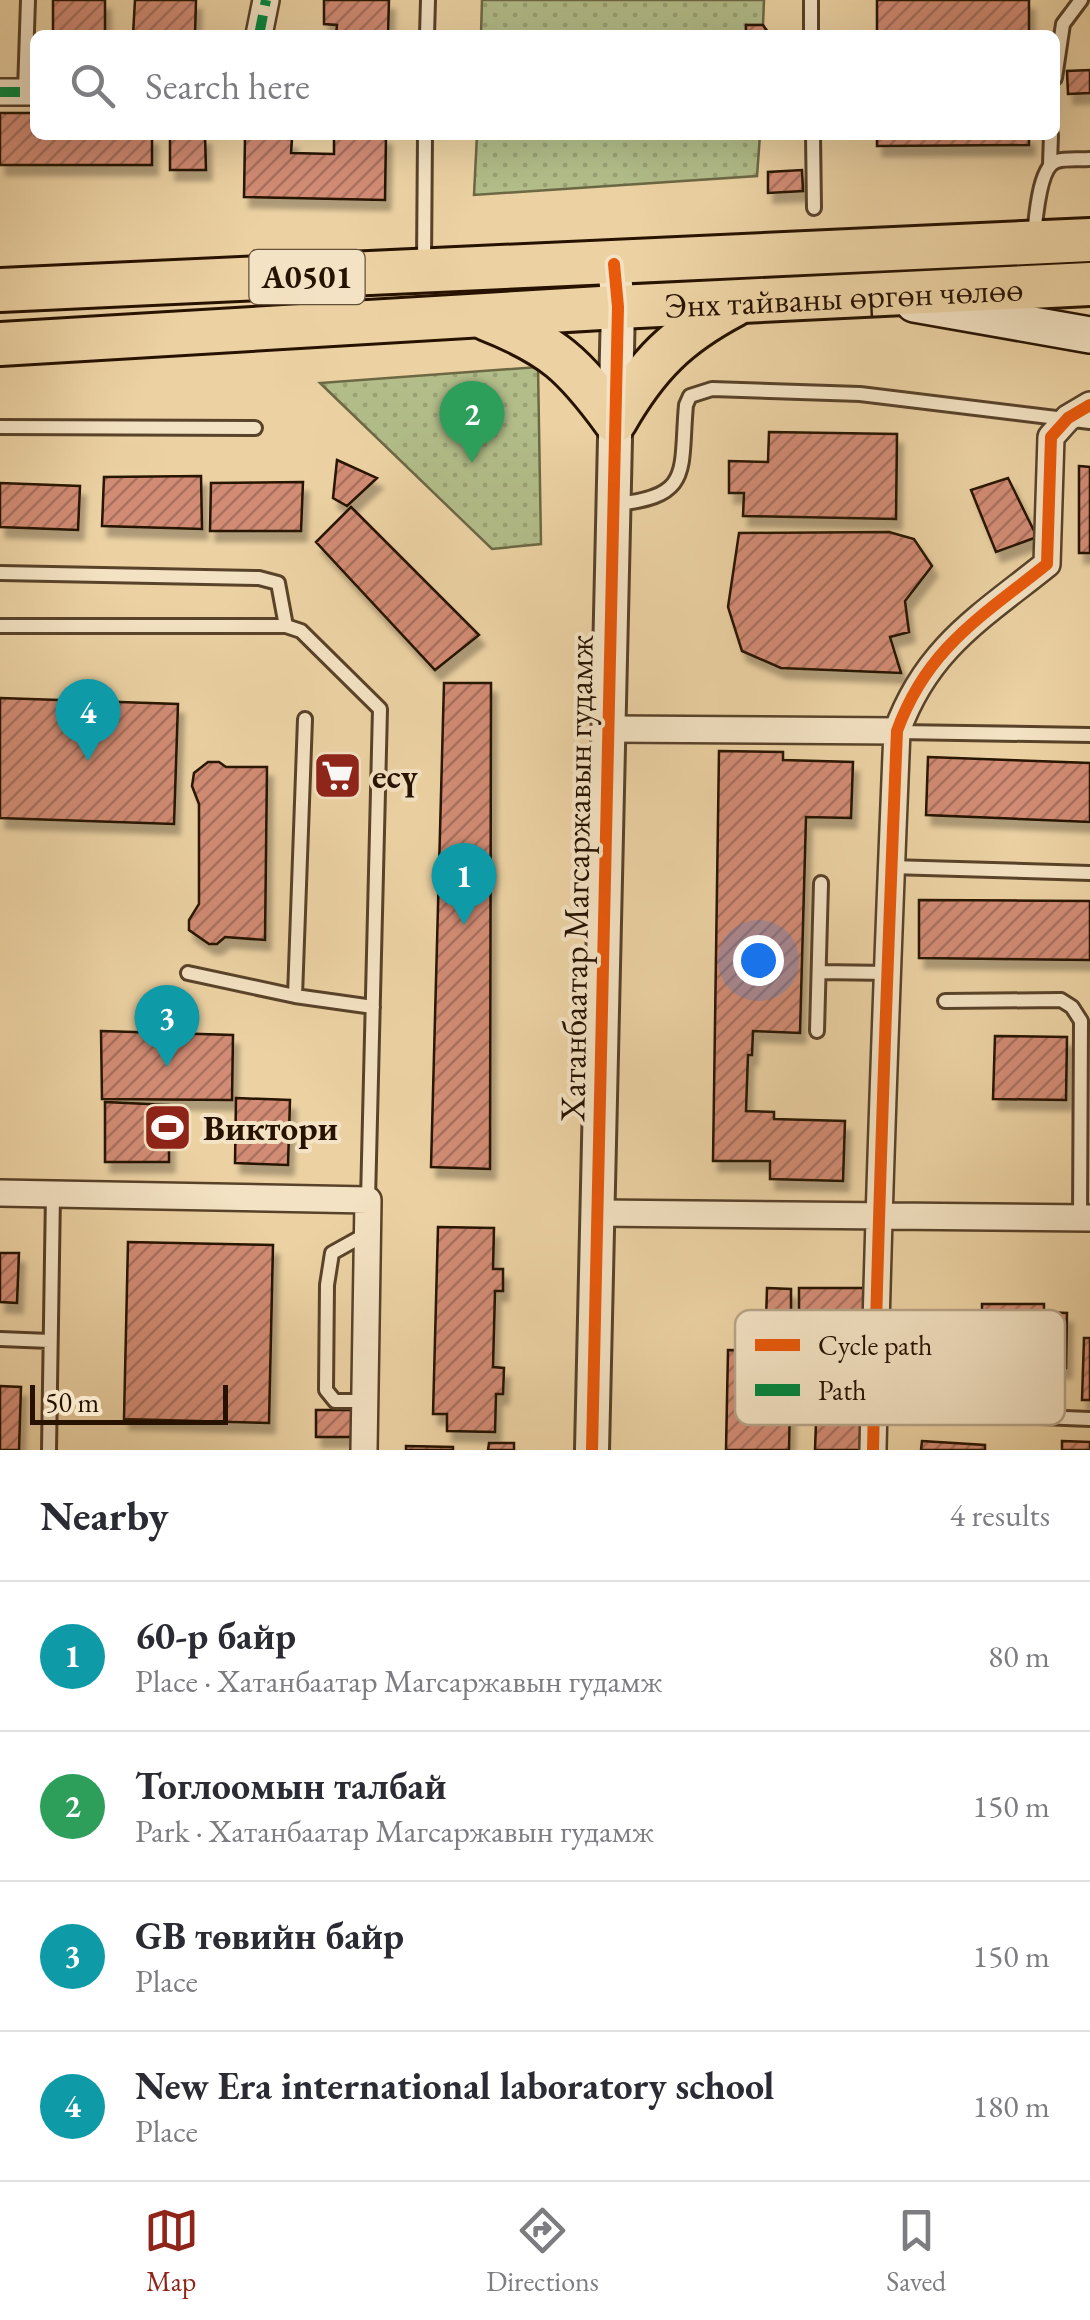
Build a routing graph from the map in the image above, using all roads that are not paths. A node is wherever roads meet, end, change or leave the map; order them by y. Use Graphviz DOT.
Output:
graph roads {
  1 [pos="28,0"];
  2 [pos="266,0"];
  3 [pos="428,0"];
  4 [pos="811,0"];
  5 [pos="1081,0"];
  6 [pos="259,30"];
  7 [pos="427,30"];
  8 [pos="811,30"];
  9 [pos="1060,44"];
  10 [pos="20,92"];
  11 [pos="426,140"];
  12 [pos="812,140"];
  13 [pos="1051,140"];
  14 [pos="1090,159"];
  15 [pos="1050,164"];
  16 [pos="814,208"];
  17 [pos="1090,240"];
  18 [pos="1032,243"];
  19 [pos="614,264"];
  20 [pos="424,272"];
  21 [pos="1090,284"];
  22 [pos="0,290"];
  23 [pos="868,296"];
  24 [pos="740,302"];
  25 [pos="618,307"];
  26 [pos="477,315"];
  27 [pos="1090,335"];
  28 [pos="0,344"];
  29 [pos="1083,415"];
  30 [pos="614,422"];
  31 [pos="0,427"];
  32 [pos="255,428"];
  33 [pos="613,504"];
  34 [pos="0,573"];
  35 [pos="0,626"];
  36 [pos="286,626"];
  37 [pos="305,719"];
  38 [pos="609,729"];
  39 [pos="896,732"];
  40 [pos="1090,735"];
  41 [pos="891,867"];
  42 [pos="1090,873"];
  43 [pos="820,882"];
  44 [pos="818,972"];
  45 [pos="188,973"];
  46 [pos="890,974"];
  47 [pos="296,996"];
  48 [pos="945,1001"];
  49 [pos="373,1006"];
  50 [pos="817,1031"];
  51 [pos="0,1192"];
  52 [pos="53,1194"];
  53 [pos="368,1200"];
  54 [pos="599,1213"];
  55 [pos="877,1216"];
  56 [pos="1085,1218"];
  57 [pos="368,1233"];
  58 [pos="876,1310"];
  59 [pos="0,1339"];
  60 [pos="50,1340"];
  61 [pos="365,1401"];
  62 [pos="1065,1419"];
  63 [pos="1090,1420"];
  64 [pos="874,1425"];
  65 [pos="48,1450"];
  66 [pos="364,1450"];
  67 [pos="592,1450"];
  68 [pos="873,1450"];
  1 -- 10 [label="lane"];
  2 -- 6 [label="street"];
  3 -- 7 [label="lane"];
  4 -- 8 [label="lane"];
  5 -- 9 [label="lane"];
  11 -- 20 [label="lane"];
  12 -- 16 [label="lane"];
  13 -- 15 [label="lane"];
  14 -- 15 [label="lane"];
  15 -- 18 [label="lane"];
  17 -- 18 [label="highway, Энх тайваны өргөн чөлөө / A0501"];
  18 -- 19 [label="highway, Энх тайваны өргөн чөлөө / A0501"];
  19 -- 20 [label="highway, Энх тайваны өргөн чөлөө / A0501"];
  19 -- 25 [label="street, Хатанбаатар Магсаржавын гудамж"];
  20 -- 22 [label="highway, Энх тайваны өргөн чөлөө / A0501"];
  21 -- 23 [label="highway, Энх тайваны өргөн чөлөө / A0501"];
  23 -- 24 [label="highway, Энх тайваны өргөн чөлөө / A0501"];
  23 -- 27 [label="main road"];
  24 -- 25 [label="highway, Энх тайваны өргөн чөлөө / A0501"];
  24 -- 30 [label="highway"];
  25 -- 26 [label="highway, Энх тайваны өргөн чөлөө / A0501"];
  25 -- 30 [label="street, Хатанбаатар Магсаржавын гудамж"];
  26 -- 28 [label="highway, Энх тайваны өргөн чөлөө / A0501"];
  26 -- 30 [label="highway"];
  29 -- 33 [label="lane"];
  29 -- 39 [label="street"];
  30 -- 33 [label="street, Хатанбаатар Магсаржавын гудамж"];
  31 -- 32 [label="lane"];
  33 -- 38 [label="street, Хатанбаатар Магсаржавын гудамж"];
  34 -- 36 [label="lane"];
  35 -- 36 [label="lane"];
  36 -- 49 [label="lane"];
  37 -- 47 [label="lane"];
  38 -- 39 [label="street"];
  38 -- 54 [label="street, Хатанбаатар Магсаржавын гудамж"];
  39 -- 40 [label="lane"];
  39 -- 41 [label="street"];
  41 -- 42 [label="lane"];
  41 -- 46 [label="street"];
  43 -- 44 [label="lane"];
  44 -- 46 [label="lane"];
  44 -- 50 [label="lane"];
  45 -- 47 [label="lane"];
  46 -- 55 [label="street"];
  47 -- 49 [label="lane"];
  48 -- 56 [label="lane"];
  49 -- 53 [label="lane"];
  51 -- 52 [label="street"];
  52 -- 53 [label="street"];
  52 -- 60 [label="lane"];
  53 -- 57 [label="street"];
  54 -- 55 [label="street"];
  54 -- 67 [label="street, Хатанбаатар Магсаржавын гудамж"];
  55 -- 56 [label="street"];
  55 -- 58 [label="street"];
  57 -- 61 [label="street"];
  57 -- 61 [label="lane"];
  59 -- 60 [label="lane"];
  60 -- 65 [label="lane"];
  61 -- 66 [label="street"];
  62 -- 63 [label="lane"];
  64 -- 68 [label="street"];
}
